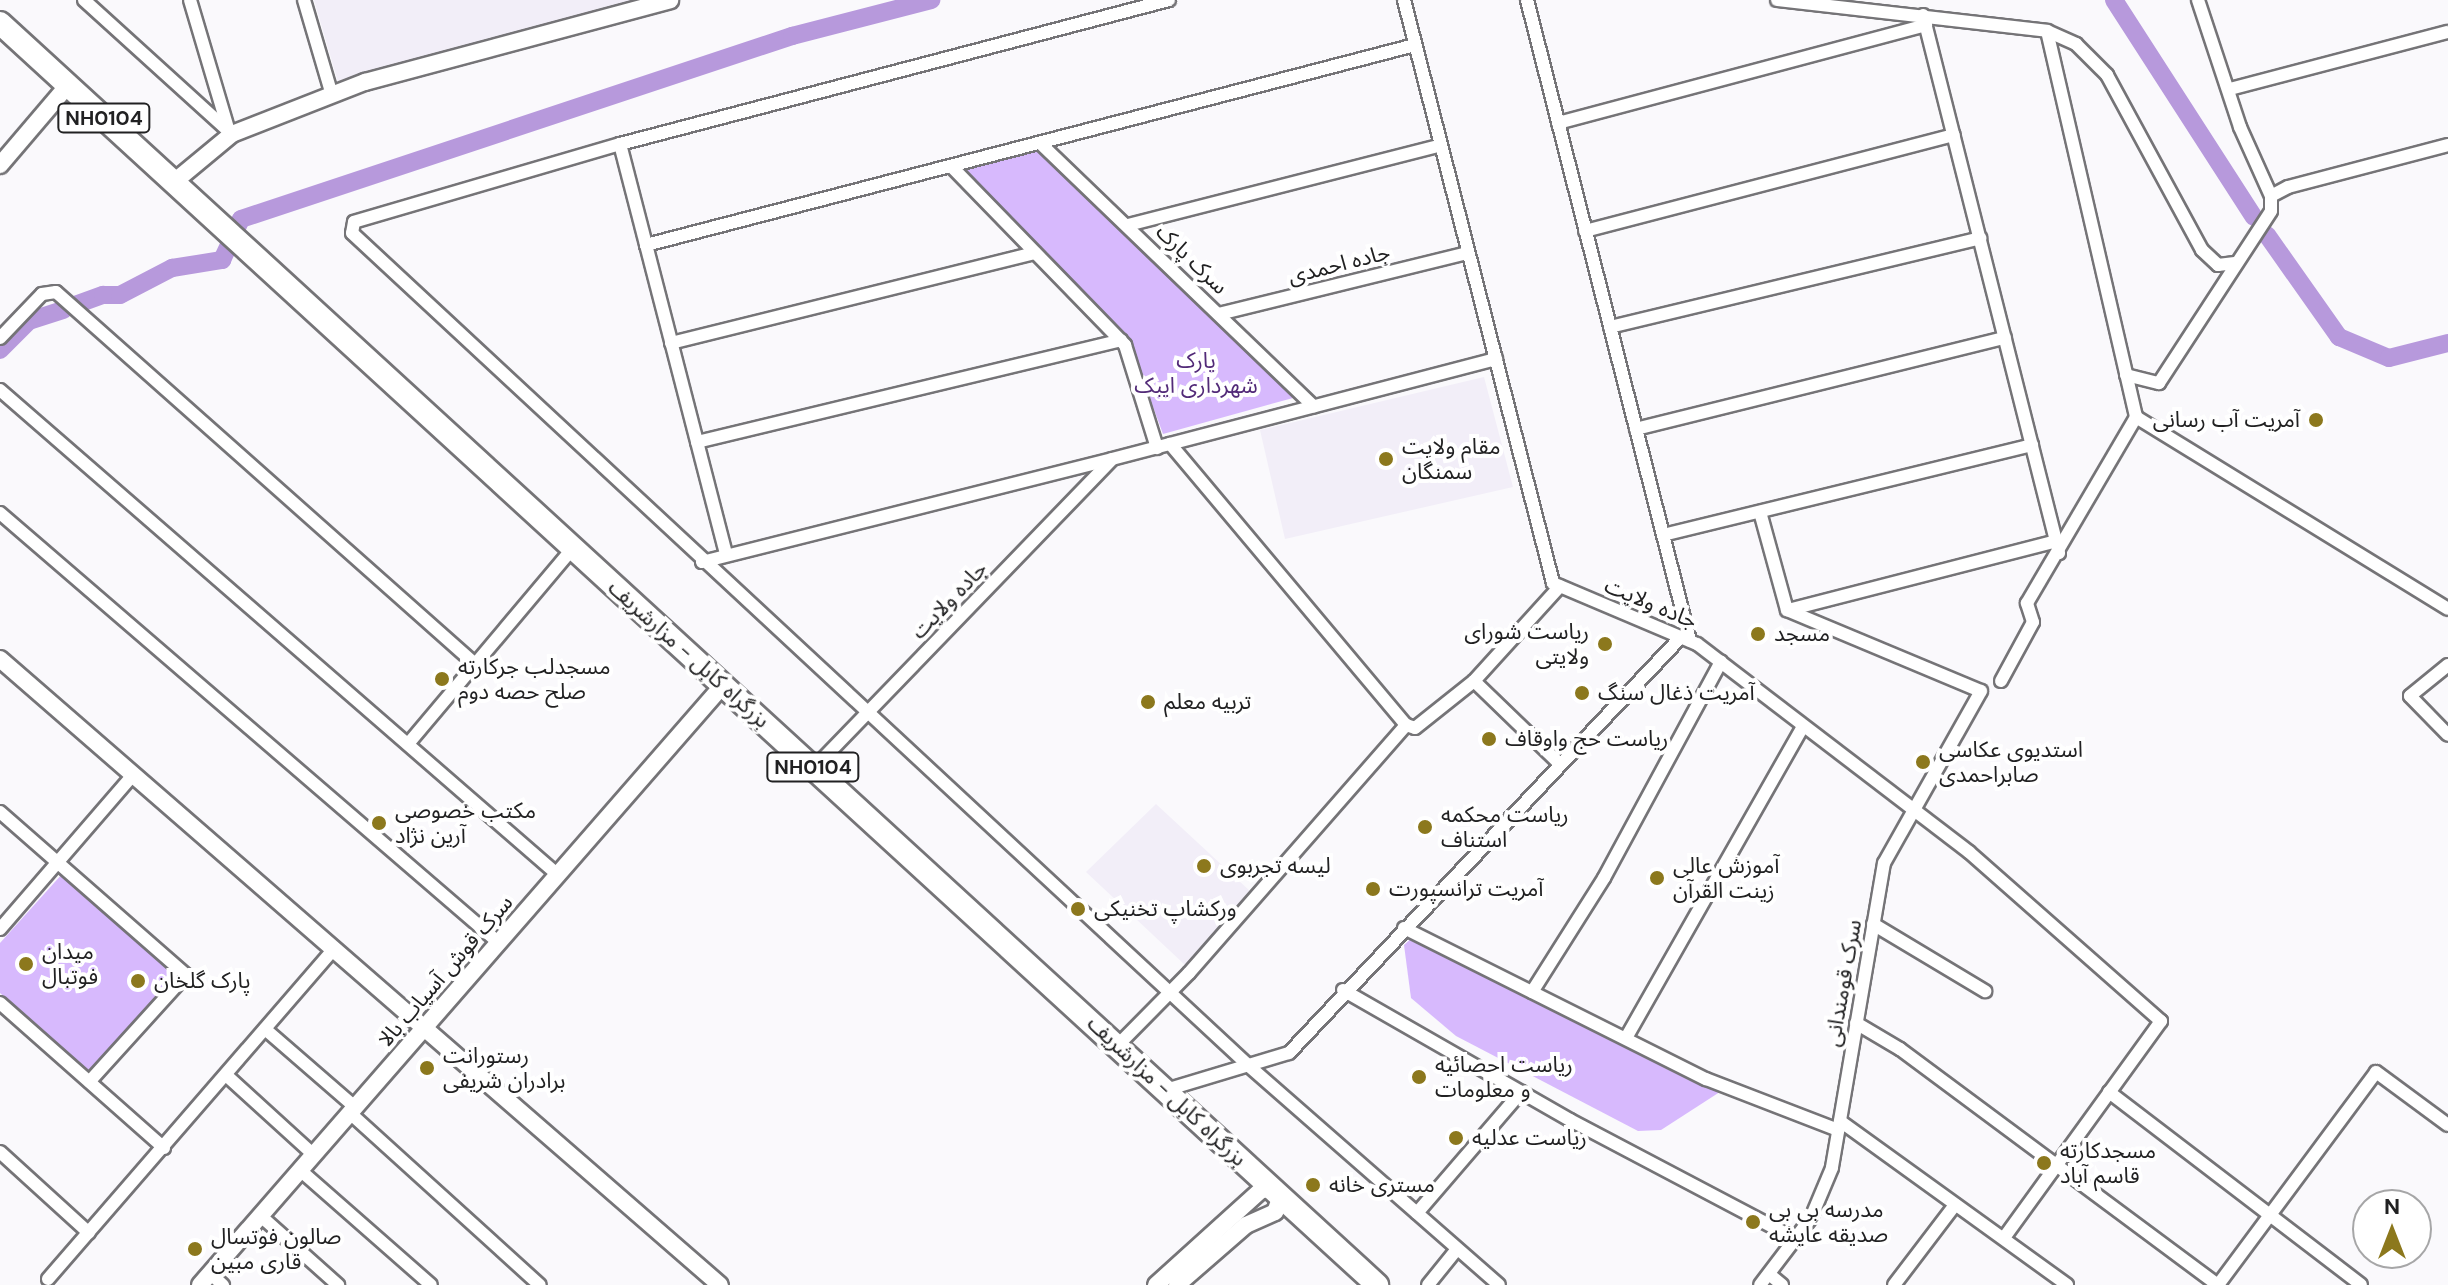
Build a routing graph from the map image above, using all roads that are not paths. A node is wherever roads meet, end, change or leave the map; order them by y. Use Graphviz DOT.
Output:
graph roads {
  1 [pos="84,0"];
  2 [pos="190,0"];
  3 [pos="304,0"];
  4 [pos="670,0"];
  5 [pos="1169,0"];
  6 [pos="1404,0"];
  7 [pos="1527,0"];
  8 [pos="1777,0"];
  9 [pos="2198,0"];
  10 [pos="1924,20"];
  11 [pos="0,23"];
  12 [pos="2047,31"];
  13 [pos="2448,32"];
  14 [pos="1415,45"];
  15 [pos="68,85"];
  16 [pos="2230,89"];
  17 [pos="332,95"];
  18 [pos="1558,123"];
  19 [pos="230,133"];
  20 [pos="1954,135"];
  21 [pos="1040,143"];
  22 [pos="620,144"];
  23 [pos="1441,145"];
  24 [pos="2448,145"];
  25 [pos="0,165"];
  26 [pos="951,166"];
  27 [pos="174,182"];
  28 [pos="2271,196"];
  29 [pos="1128,225"];
  30 [pos="1585,231"];
  31 [pos="1980,238"];
  32 [pos="646,245"];
  33 [pos="1035,253"];
  34 [pos="1468,253"];
  35 [pos="2235,263"];
  36 [pos="1219,314"];
  37 [pos="1610,327"];
  38 [pos="0,338"];
  39 [pos="2005,338"];
  40 [pos="1121,340"];
  41 [pos="671,343"];
  42 [pos="1496,359"];
  43 [pos="2126,375"];
  44 [pos="0,390"];
  45 [pos="1314,407"];
  46 [pos="2136,417"];
  47 [pos="1636,429"];
  48 [pos="697,442"];
  49 [pos="2032,445"];
  50 [pos="1164,446"];
  51 [pos="1112,459"];
  52 [pos="1760,512"];
  53 [pos="0,513"];
  54 [pos="1663,535"];
  55 [pos="2058,547"];
  56 [pos="573,548"];
  57 [pos="726,555"];
  58 [pos="702,562"];
  59 [pos="1560,586"];
  60 [pos="2448,609"];
  61 [pos="1787,610"];
  62 [pos="1686,639"];
  63 [pos="0,659"];
  64 [pos="1721,662"];
  65 [pos="475,664"];
  66 [pos="2448,665"];
  67 [pos="1474,681"];
  68 [pos="2001,681"];
  69 [pos="723,685"];
  70 [pos="867,714"];
  71 [pos="1406,725"];
  72 [pos="1803,726"];
  73 [pos="2448,735"];
  74 [pos="408,744"];
  75 [pos="1560,764"];
  76 [pos="814,768"];
  77 [pos="134,774"];
  78 [pos="1912,810"];
  79 [pos="0,812"];
  80 [pos="58,862"];
  81 [pos="558,875"];
  82 [pos="1873,924"];
  83 [pos="1404,928"];
  84 [pos="0,929"];
  85 [pos="499,943"];
  86 [pos="335,948"];
  87 [pos="1343,990"];
  88 [pos="1167,991"];
  89 [pos="1985,991"];
  90 [pos="1532,992"];
  91 [pos="0,1003"];
  92 [pos="1856,1023"];
  93 [pos="426,1026"];
  94 [pos="265,1029"];
  95 [pos="1626,1038"];
  96 [pos="1119,1044"];
  97 [pos="1249,1066"];
  98 [pos="226,1075"];
  99 [pos="89,1082"];
  100 [pos="1169,1089"];
  101 [pos="1521,1092"];
  102 [pos="2109,1092"];
  103 [pos="352,1110"];
  104 [pos="1839,1125"];
  105 [pos="2448,1125"];
  106 [pos="164,1148"];
  107 [pos="0,1152"];
  108 [pos="314,1155"];
  109 [pos="2057,1164"];
  110 [pos="300,1170"];
  111 [pos="1267,1196"];
  112 [pos="1955,1205"];
  113 [pos="1417,1213"];
  114 [pos="2272,1213"];
  115 [pos="263,1218"];
  116 [pos="1262,1218"];
  117 [pos="1306,1221"];
  118 [pos="89,1233"];
  119 [pos="2004,1238"];
  120 [pos="1796,1239"];
  121 [pos="1457,1249"];
  122 [pos="205,1279"];
  123 [pos="1764,1280"];
  124 [pos="49,1283"];
  125 [pos="223,1285"];
  126 [pos="338,1285"];
  127 [pos="431,1285"];
  128 [pos="540,1285"];
  129 [pos="720,1285"];
  130 [pos="1156,1285"];
  131 [pos="1177,1285"];
  132 [pos="1377,1285"];
  133 [pos="1428,1285"];
  134 [pos="1499,1285"];
  135 [pos="1782,1285"];
  136 [pos="1894,1285"];
  137 [pos="2067,1285"];
  138 [pos="2218,1285"];
  139 [pos="2361,1285"];
  1 -- 19 [label="street"];
  2 -- 19 [label="street"];
  3 -- 17 [label="street"];
  4 -- 17 [label="street"];
  5 -- 22 [label="street"];
  6 -- 14 [label="street"];
  7 -- 18 [label="street"];
  8 -- 10 [label="street"];
  9 -- 16 [label="street"];
  10 -- 12 [label="street"];
  10 -- 18 [label="street"];
  10 -- 20 [label="street"];
  11 -- 15 [label="highway, بزرگراه کابل - مزارشریف / NH0104"];
  12 -- 35 [label="street"];
  12 -- 43 [label="street"];
  13 -- 16 [label="street"];
  14 -- 21 [label="street"];
  14 -- 23 [label="street"];
  15 -- 25 [label="street"];
  15 -- 27 [label="highway, بزرگراه کابل - مزارشریف / NH0104"];
  16 -- 28 [label="street"];
  17 -- 19 [label="street"];
  18 -- 30 [label="street"];
  19 -- 27 [label="street"];
  20 -- 30 [label="street"];
  20 -- 31 [label="street"];
  21 -- 26 [label="street"];
  21 -- 29 [label="street, سرک پارک"];
  22 -- 32 [label="street"];
  22 -- 58 [label="street"];
  23 -- 29 [label="street"];
  23 -- 34 [label="street"];
  24 -- 28 [label="street"];
  26 -- 32 [label="street"];
  26 -- 33 [label="street"];
  27 -- 56 [label="highway, بزرگراه کابل - مزارشریف / NH0104"];
  28 -- 35 [label="street"];
  29 -- 36 [label="street, سرک پارک"];
  30 -- 37 [label="street"];
  31 -- 37 [label="street"];
  31 -- 39 [label="street"];
  32 -- 41 [label="street"];
  33 -- 40 [label="street"];
  33 -- 41 [label="street"];
  34 -- 36 [label="street, جاده احمدی"];
  34 -- 42 [label="street"];
  35 -- 43 [label="street"];
  36 -- 45 [label="street, سرک پارک"];
  37 -- 47 [label="street"];
  38 -- 65 [label="street"];
  39 -- 47 [label="street"];
  39 -- 49 [label="street"];
  40 -- 48 [label="street"];
  40 -- 50 [label="street"];
  41 -- 48 [label="street"];
  42 -- 45 [label="street"];
  42 -- 59 [label="street"];
  43 -- 46 [label="street"];
  44 -- 74 [label="street"];
  45 -- 50 [label="street"];
  46 -- 55 [label="street"];
  46 -- 60 [label="street"];
  47 -- 54 [label="street"];
  48 -- 57 [label="street"];
  49 -- 52 [label="street"];
  49 -- 55 [label="street"];
  50 -- 51 [label="street"];
  50 -- 71 [label="street"];
  51 -- 57 [label="street"];
  51 -- 70 [label="street, جاده ولایت"];
  52 -- 54 [label="street"];
  52 -- 61 [label="street"];
  53 -- 85 [label="street"];
  54 -- 62 [label="street"];
  55 -- 61 [label="street"];
  55 -- 68 [label="street"];
  56 -- 65 [label="street"];
  56 -- 69 [label="highway, بزرگراه کابل - مزارشریف / NH0104"];
  57 -- 58 [label="street"];
  58 -- 70 [label="street"];
  59 -- 62 [label="street, جاده ولایت"];
  59 -- 67 [label="street"];
  61 -- 78 [label="street, سرک قومندانی"];
  62 -- 64 [label="street, جاده ولایت"];
  62 -- 75 [label="street"];
  63 -- 77 [label="street"];
  64 -- 72 [label="street, جاده ولایت"];
  64 -- 90 [label="street"];
  65 -- 74 [label="street"];
  66 -- 73 [label="street"];
  67 -- 71 [label="street"];
  67 -- 75 [label="street"];
  69 -- 76 [label="highway, بزرگراه کابل - مزارشریف / NH0104"];
  69 -- 81 [label="street, سرک قوش آسیاب بالا"];
  70 -- 76 [label="street, جاده ولایت"];
  70 -- 88 [label="street"];
  71 -- 88 [label="street"];
  72 -- 78 [label="street, جاده ولایت"];
  72 -- 95 [label="street"];
  74 -- 81 [label="street"];
  75 -- 83 [label="street"];
  76 -- 96 [label="highway, بزرگراه کابل - مزارشریف / NH0104"];
  77 -- 80 [label="street"];
  77 -- 86 [label="street"];
  78 -- 82 [label="street, سرک قومندانی"];
  78 -- 102 [label="street, جاده ولایت"];
  79 -- 80 [label="street"];
  80 -- 84 [label="street"];
  80 -- 99 [label="street"];
  81 -- 85 [label="street, سرک قوش آسیاب بالا"];
  82 -- 89 [label="street"];
  82 -- 92 [label="street, سرک قومندانی"];
  83 -- 87 [label="street"];
  83 -- 90 [label="street"];
  85 -- 93 [label="street, سرک قوش آسیاب بالا"];
  86 -- 93 [label="street"];
  86 -- 94 [label="street"];
  87 -- 97 [label="street"];
  87 -- 101 [label="street"];
  88 -- 96 [label="street"];
  88 -- 97 [label="street"];
  90 -- 95 [label="street"];
  91 -- 99 [label="street"];
  92 -- 104 [label="street, سرک قومندانی"];
  92 -- 109 [label="street"];
  93 -- 103 [label="street, سرک قوش آسیاب بالا"];
  93 -- 129 [label="street"];
  94 -- 98 [label="street"];
  94 -- 103 [label="street"];
  95 -- 104 [label="street"];
  96 -- 100 [label="highway, بزرگراه کابل - مزارشریف / NH0104"];
  97 -- 100 [label="street"];
  97 -- 113 [label="street"];
  98 -- 106 [label="street"];
  98 -- 108 [label="street"];
  99 -- 106 [label="street"];
  100 -- 111 [label="highway, بزرگراه کابل - مزارشریف / NH0104"];
  101 -- 113 [label="street"];
  101 -- 120 [label="street"];
  102 -- 109 [label="street"];
  102 -- 114 [label="street"];
  103 -- 108 [label="street, سرک قوش آسیاب بالا"];
  103 -- 128 [label="street"];
  104 -- 112 [label="street"];
  104 -- 120 [label="street, سرک قومندانی"];
  105 -- 114 [label="street"];
  106 -- 118 [label="street"];
  107 -- 118 [label="street"];
  108 -- 110 [label="street, سرک قوش آسیاب بالا"];
  109 -- 119 [label="street"];
  109 -- 138 [label="street"];
  110 -- 115 [label="street, سرک قوش آسیاب بالا"];
  110 -- 127 [label="street"];
  111 -- 116 [label="street"];
  111 -- 117 [label="highway, بزرگراه کابل - مزارشریف / NH0104"];
  111 -- 130 [label="street"];
  112 -- 119 [label="street"];
  112 -- 136 [label="street"];
  113 -- 121 [label="street"];
  114 -- 138 [label="street"];
  114 -- 139 [label="street"];
  115 -- 122 [label="street, سرک قوش آسیاب بالا"];
  115 -- 126 [label="street"];
  116 -- 117 [label="street"];
  116 -- 131 [label="street"];
  117 -- 132 [label="highway, بزرگراه کابل - مزارشریف / NH0104"];
  118 -- 124 [label="street"];
  119 -- 137 [label="street"];
  120 -- 123 [label="street, سرک قومندانی"];
  121 -- 133 [label="street"];
  121 -- 134 [label="street"];
  122 -- 125 [label="street"];
  123 -- 135 [label="street"];
}
